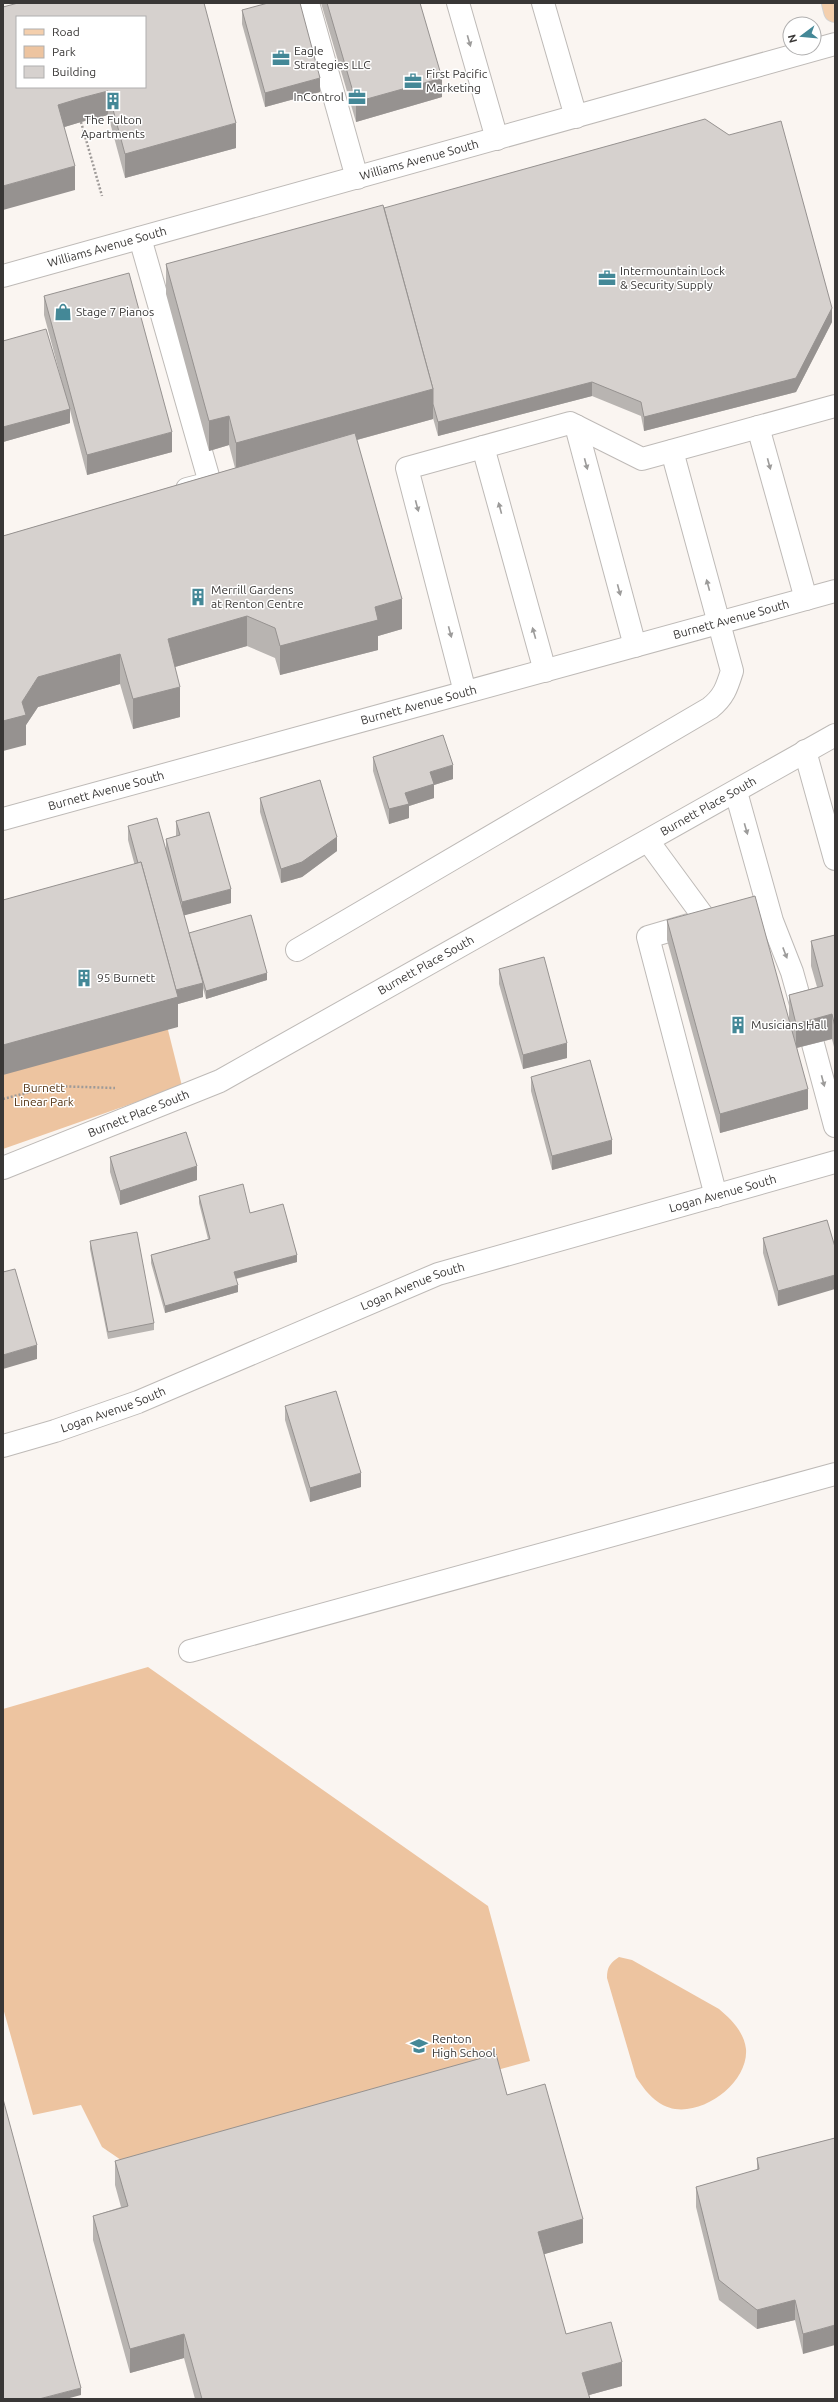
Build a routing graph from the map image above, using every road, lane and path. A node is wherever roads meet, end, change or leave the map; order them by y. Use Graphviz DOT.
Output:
graph roads {
  1 [pos="308,3"];
  2 [pos="458,3"];
  3 [pos="543,3"];
  4 [pos="833,3"];
  5 [pos="835,11"];
  6 [pos="835,44"];
  7 [pos="576,117"];
  8 [pos="81,122"];
  9 [pos="497,139"];
  10 [pos="357,178"];
  11 [pos="102,196"];
  12 [pos="140,238"];
  13 [pos="3,276"];
  14 [pos="835,406"];
  15 [pos="576,426"];
  16 [pos="758,427"];
  17 [pos="483,447"];
  18 [pos="672,451"];
  19 [pos="164,496"];
  20 [pos="835,591"];
  21 [pos="806,599"];
  22 [pos="719,623"];
  23 [pos="635,646"];
  24 [pos="545,671"];
  25 [pos="465,692"];
  26 [pos="835,734"];
  27 [pos="805,751"];
  28 [pos="736,792"];
  29 [pos="3,819"];
  30 [pos="648,841"];
  31 [pos="835,859"];
  32 [pos="297,950"];
  33 [pos="804,1015"];
  34 [pos="813,1044"];
  35 [pos="3,1099"];
  36 [pos="158,1106"];
  37 [pos="835,1126"];
  38 [pos="835,1162"];
  39 [pos="3,1168"];
  40 [pos="716,1196"];
  41 [pos="3,1446"];
  42 [pos="835,1474"];
  43 [pos="190,1651"];
  1 -- 10 [label="street"];
  2 -- 9 [label="street, one-way"];
  3 -- 7 [label="street"];
  4 -- 5 [label="main road"];
  6 -- 7 [label="street, Williams Avenue South"];
  7 -- 9 [label="street, Williams Avenue South"];
  8 -- 11 [label="path"];
  9 -- 10 [label="street, Williams Avenue South"];
  10 -- 12 [label="street, Williams Avenue South"];
  12 -- 13 [label="street, Williams Avenue South"];
  12 -- 19 [label="street"];
  14 -- 16 [label="street"];
  15 -- 17 [label="street"];
  15 -- 18 [label="street"];
  15 -- 23 [label="street, one-way"];
  16 -- 18 [label="street"];
  16 -- 21 [label="street, one-way"];
  24 -- 17 [label="street, one-way"];
  17 -- 25 [label="street, one-way"];
  22 -- 18 [label="street, one-way"];
  20 -- 21 [label="street, Burnett Avenue South"];
  21 -- 22 [label="street, Burnett Avenue South"];
  22 -- 23 [label="street, Burnett Avenue South"];
  22 -- 32 [label="street"];
  23 -- 24 [label="street, Burnett Avenue South"];
  24 -- 25 [label="street, Burnett Avenue South"];
  25 -- 29 [label="street, Burnett Avenue South"];
  26 -- 27 [label="street, Burnett Place South"];
  27 -- 28 [label="street, Burnett Place South"];
  27 -- 31 [label="street"];
  28 -- 30 [label="street, Burnett Place South"];
  28 -- 33 [label="street, one-way"];
  30 -- 36 [label="street, Burnett Place South"];
  30 -- 40 [label="street"];
  34 -- 37 [label="street, one-way"];
  35 -- 36 [label="path"];
  36 -- 39 [label="street, Burnett Place South"];
  38 -- 40 [label="street, Logan Avenue South"];
  40 -- 41 [label="street, Logan Avenue South"];
  42 -- 43 [label="street"];
}
